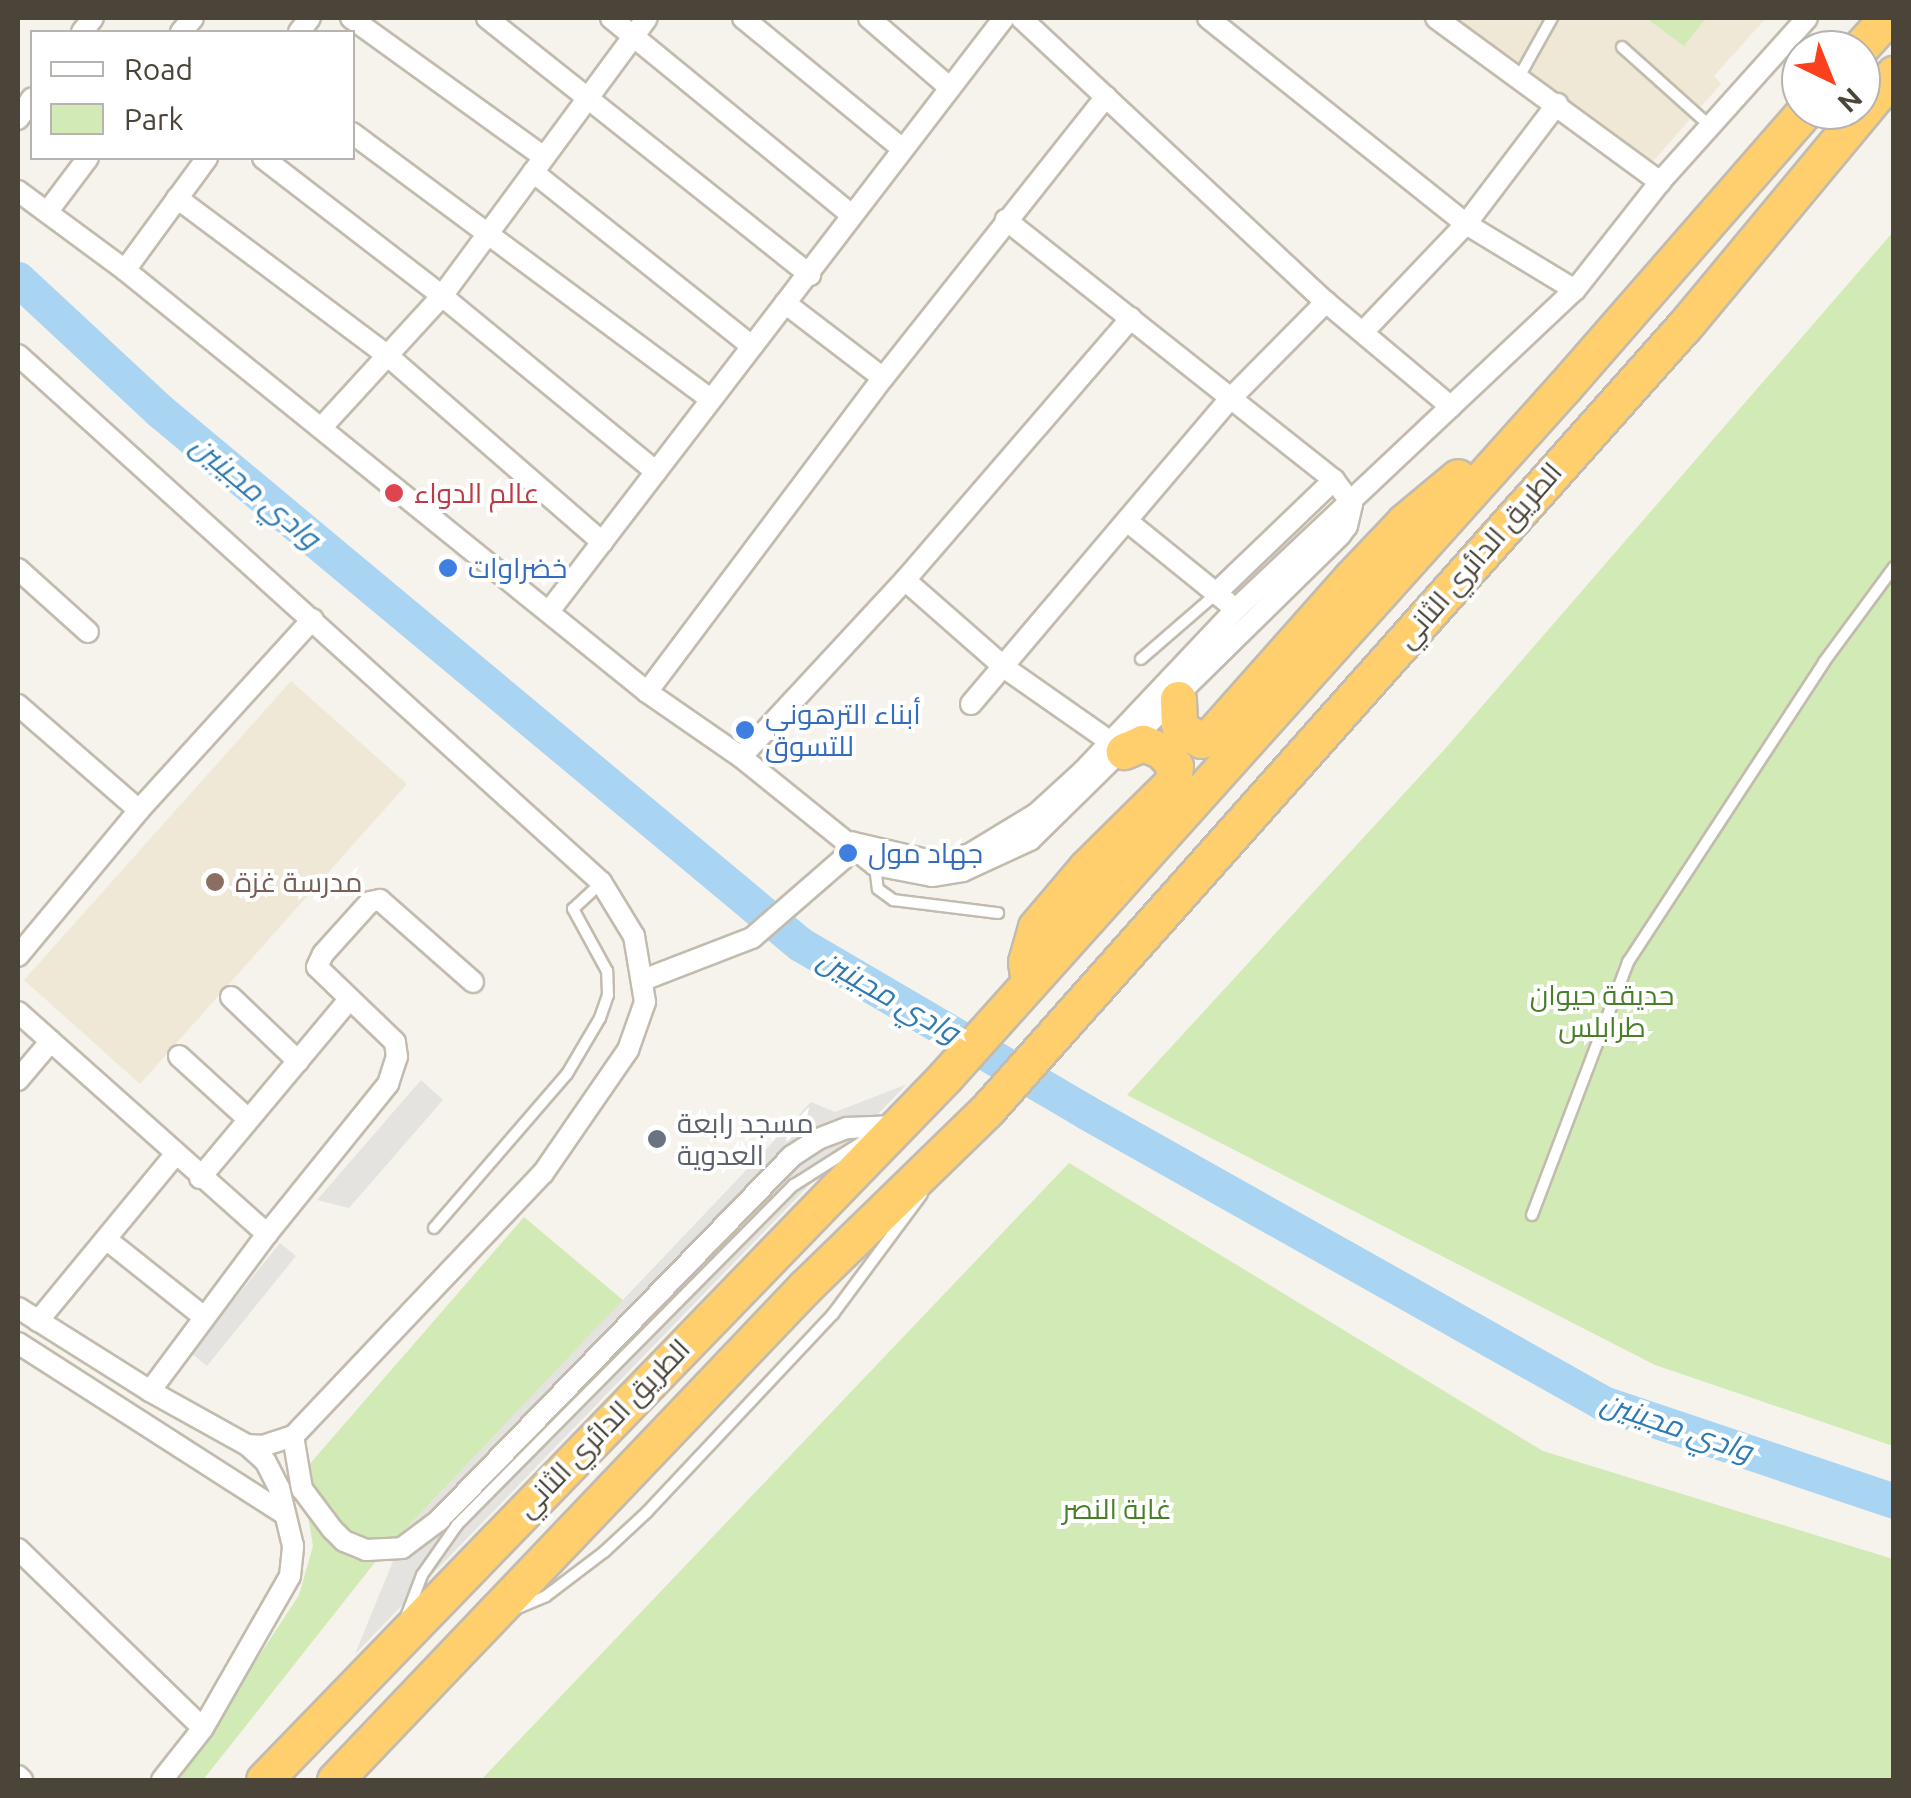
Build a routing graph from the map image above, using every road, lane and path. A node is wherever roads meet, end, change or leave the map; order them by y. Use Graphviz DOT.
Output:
graph roads {
  1 [pos="351,18"];
  2 [pos="487,18"];
  3 [pos="612,18"];
  4 [pos="647,18"];
  5 [pos="742,18"];
  6 [pos="869,18"];
  7 [pos="1004,18"];
  8 [pos="1021,18"];
  9 [pos="1208,18"];
  10 [pos="1436,18"];
  11 [pos="1552,18"];
  12 [pos="1807,18"];
  13 [pos="633,36"];
  14 [pos="1622,47"];
  15 [pos="1894,74"];
  16 [pos="1519,77"];
  17 [pos="950,88"];
  18 [pos="1106,97"];
  19 [pos="588,99"];
  20 [pos="1556,104"];
  21 [pos="1710,126"];
  22 [pos="1788,130"];
  23 [pos="355,135"];
  24 [pos="901,148"];
  25 [pos="86,160"];
  26 [pos="205,160"];
  27 [pos="265,160"];
  28 [pos="538,164"];
  29 [pos="1660,182"];
  30 [pos="18,191"];
  31 [pos="176,198"];
  32 [pos="48,211"];
  33 [pos="852,215"];
  34 [pos="1006,220"];
  35 [pos="1466,224"];
  36 [pos="486,233"];
  37 [pos="125,270"];
  38 [pos="810,275"];
  39 [pos="1575,290"];
  40 [pos="442,296"];
  41 [pos="1326,302"];
  42 [pos="785,303"];
  43 [pos="1131,318"];
  44 [pos="1364,332"];
  45 [pos="752,346"];
  46 [pos="18,356"];
  47 [pos="388,356"];
  48 [pos="883,378"];
  49 [pos="711,400"];
  50 [pos="1229,400"];
  51 [pos="1451,408"];
  52 [pos="321,428"];
  53 [pos="1514,440"];
  54 [pos="656,472"];
  55 [pos="1334,480"];
  56 [pos="1352,504"];
  57 [pos="1128,522"];
  58 [pos="602,542"];
  59 [pos="1894,567"];
  60 [pos="18,569"];
  61 [pos="905,580"];
  62 [pos="1216,594"];
  63 [pos="1236,609"];
  64 [pos="550,610"];
  65 [pos="313,619"];
  66 [pos="88,632"];
  67 [pos="1141,659"];
  68 [pos="1005,668"];
  69 [pos="648,692"];
  70 [pos="1178,699"];
  71 [pos="971,704"];
  72 [pos="18,705"];
  73 [pos="1116,746"];
  74 [pos="741,757"];
  75 [pos="139,810"];
  76 [pos="852,842"];
  77 [pos="875,865"];
  78 [pos="602,882"];
  79 [pos="998,913"];
  80 [pos="18,956"];
  81 [pos="643,980"];
  82 [pos="473,982"];
  83 [pos="1024,989"];
  84 [pos="231,997"];
  85 [pos="350,1000"];
  86 [pos="18,1012"];
  87 [pos="50,1040"];
  88 [pos="179,1056"];
  89 [pos="298,1061"];
  90 [pos="18,1080"];
  91 [pos="248,1119"];
  92 [pos="897,1126"];
  93 [pos="175,1155"];
  94 [pos="200,1178"];
  95 [pos="1532,1214"];
  96 [pos="434,1228"];
  97 [pos="267,1234"];
  98 [pos="106,1239"];
  99 [pos="18,1308"];
  100 [pos="204,1318"];
  101 [pos="38,1321"];
  102 [pos="18,1343"];
  103 [pos="150,1391"];
  104 [pos="292,1436"];
  105 [pos="248,1445"];
  106 [pos="284,1513"];
  107 [pos="444,1527"];
  108 [pos="18,1549"];
  109 [pos="401,1637"];
  110 [pos="203,1728"];
  111 [pos="162,1780"];
  112 [pos="264,1780"];
  113 [pos="334,1780"];
  1 -- 28 [label="street"];
  2 -- 19 [label="street"];
  3 -- 13 [label="street"];
  4 -- 13 [label="street"];
  5 -- 24 [label="street"];
  6 -- 17 [label="street"];
  7 -- 17 [label="street"];
  8 -- 18 [label="street"];
  9 -- 35 [label="street"];
  10 -- 16 [label="street"];
  11 -- 16 [label="lane"];
  12 -- 21 [label="street"];
  13 -- 19 [label="street"];
  13 -- 33 [label="street"];
  14 -- 21 [label="lane"];
  15 -- 113 [label="highway, الطريق الدائري الثاني"];
  16 -- 20 [label="street"];
  17 -- 24 [label="street"];
  18 -- 34 [label="street"];
  18 -- 41 [label="street"];
  19 -- 28 [label="street"];
  19 -- 38 [label="street"];
  20 -- 29 [label="street"];
  20 -- 35 [label="street"];
  21 -- 29 [label="street"];
  22 -- 53 [label="highway, الطريق الدائري الثاني"];
  23 -- 36 [label="street"];
  24 -- 33 [label="street"];
  25 -- 32 [label="street"];
  26 -- 31 [label="street"];
  27 -- 40 [label="street"];
  28 -- 36 [label="street"];
  28 -- 45 [label="street"];
  29 -- 39 [label="street"];
  30 -- 32 [label="street"];
  31 -- 37 [label="street"];
  31 -- 47 [label="street"];
  32 -- 37 [label="street"];
  33 -- 38 [label="street"];
  34 -- 43 [label="street"];
  34 -- 48 [label="street"];
  35 -- 39 [label="street"];
  35 -- 44 [label="street"];
  36 -- 40 [label="street"];
  36 -- 49 [label="street"];
  37 -- 52 [label="street"];
  38 -- 42 [label="street"];
  39 -- 51 [label="street"];
  40 -- 47 [label="street"];
  40 -- 54 [label="street"];
  41 -- 44 [label="street"];
  41 -- 50 [label="street"];
  42 -- 45 [label="street"];
  42 -- 48 [label="street"];
  43 -- 50 [label="street"];
  43 -- 61 [label="street"];
  44 -- 51 [label="street"];
  45 -- 49 [label="street"];
  46 -- 65 [label="street"];
  47 -- 52 [label="street"];
  47 -- 58 [label="street"];
  48 -- 69 [label="street"];
  49 -- 54 [label="street"];
  50 -- 55 [label="street"];
  50 -- 57 [label="street"];
  51 -- 56 [label="street"];
  52 -- 64 [label="street"];
  53 -- 70 [label="highway"];
  53 -- 83 [label="highway, الطريق الدائري الثاني"];
  54 -- 58 [label="street"];
  55 -- 56 [label="street"];
  55 -- 62 [label="street"];
  56 -- 63 [label="street"];
  56 -- 70 [label="street"];
  57 -- 62 [label="street"];
  57 -- 68 [label="street"];
  58 -- 64 [label="street"];
  59 -- 95 [label="lane"];
  60 -- 66 [label="street"];
  61 -- 68 [label="street"];
  61 -- 74 [label="street"];
  62 -- 63 [label="street"];
  62 -- 67 [label="lane"];
  63 -- 73 [label="street"];
  64 -- 69 [label="street"];
  65 -- 75 [label="street"];
  65 -- 78 [label="street"];
  68 -- 71 [label="street"];
  68 -- 73 [label="street"];
  69 -- 74 [label="street"];
  70 -- 73 [label="street"];
  72 -- 75 [label="street"];
  73 -- 76 [label="street"];
  73 -- 77 [label="street"];
  73 -- 83 [label="highway"];
  74 -- 76 [label="street"];
  75 -- 80 [label="street"];
  76 -- 77 [label="street"];
  76 -- 81 [label="street"];
  77 -- 79 [label="lane"];
  78 -- 81 [label="street"];
  78 -- 96 [label="lane"];
  81 -- 104 [label="street"];
  82 -- 85 [label="street"];
  83 -- 92 [label="highway, الطريق الدائري الثاني"];
  84 -- 89 [label="street"];
  85 -- 89 [label="street"];
  85 -- 97 [label="street"];
  86 -- 87 [label="street"];
  87 -- 90 [label="street"];
  87 -- 93 [label="street"];
  88 -- 91 [label="street"];
  89 -- 91 [label="street"];
  91 -- 94 [label="street"];
  92 -- 107 [label="street"];
  92 -- 109 [label="highway, الطريق الدائري الثاني"];
  93 -- 94 [label="street"];
  93 -- 98 [label="street"];
  94 -- 97 [label="street"];
  97 -- 100 [label="street"];
  98 -- 100 [label="street"];
  98 -- 101 [label="street"];
  99 -- 101 [label="street"];
  100 -- 103 [label="street"];
  101 -- 103 [label="street"];
  102 -- 106 [label="street"];
  103 -- 105 [label="street"];
  104 -- 105 [label="street"];
  104 -- 107 [label="street"];
  105 -- 106 [label="street"];
  106 -- 110 [label="street"];
  107 -- 109 [label="lane"];
  108 -- 110 [label="street"];
  109 -- 112 [label="highway, الطريق الدائري الثاني"];
  110 -- 111 [label="street"];
}
